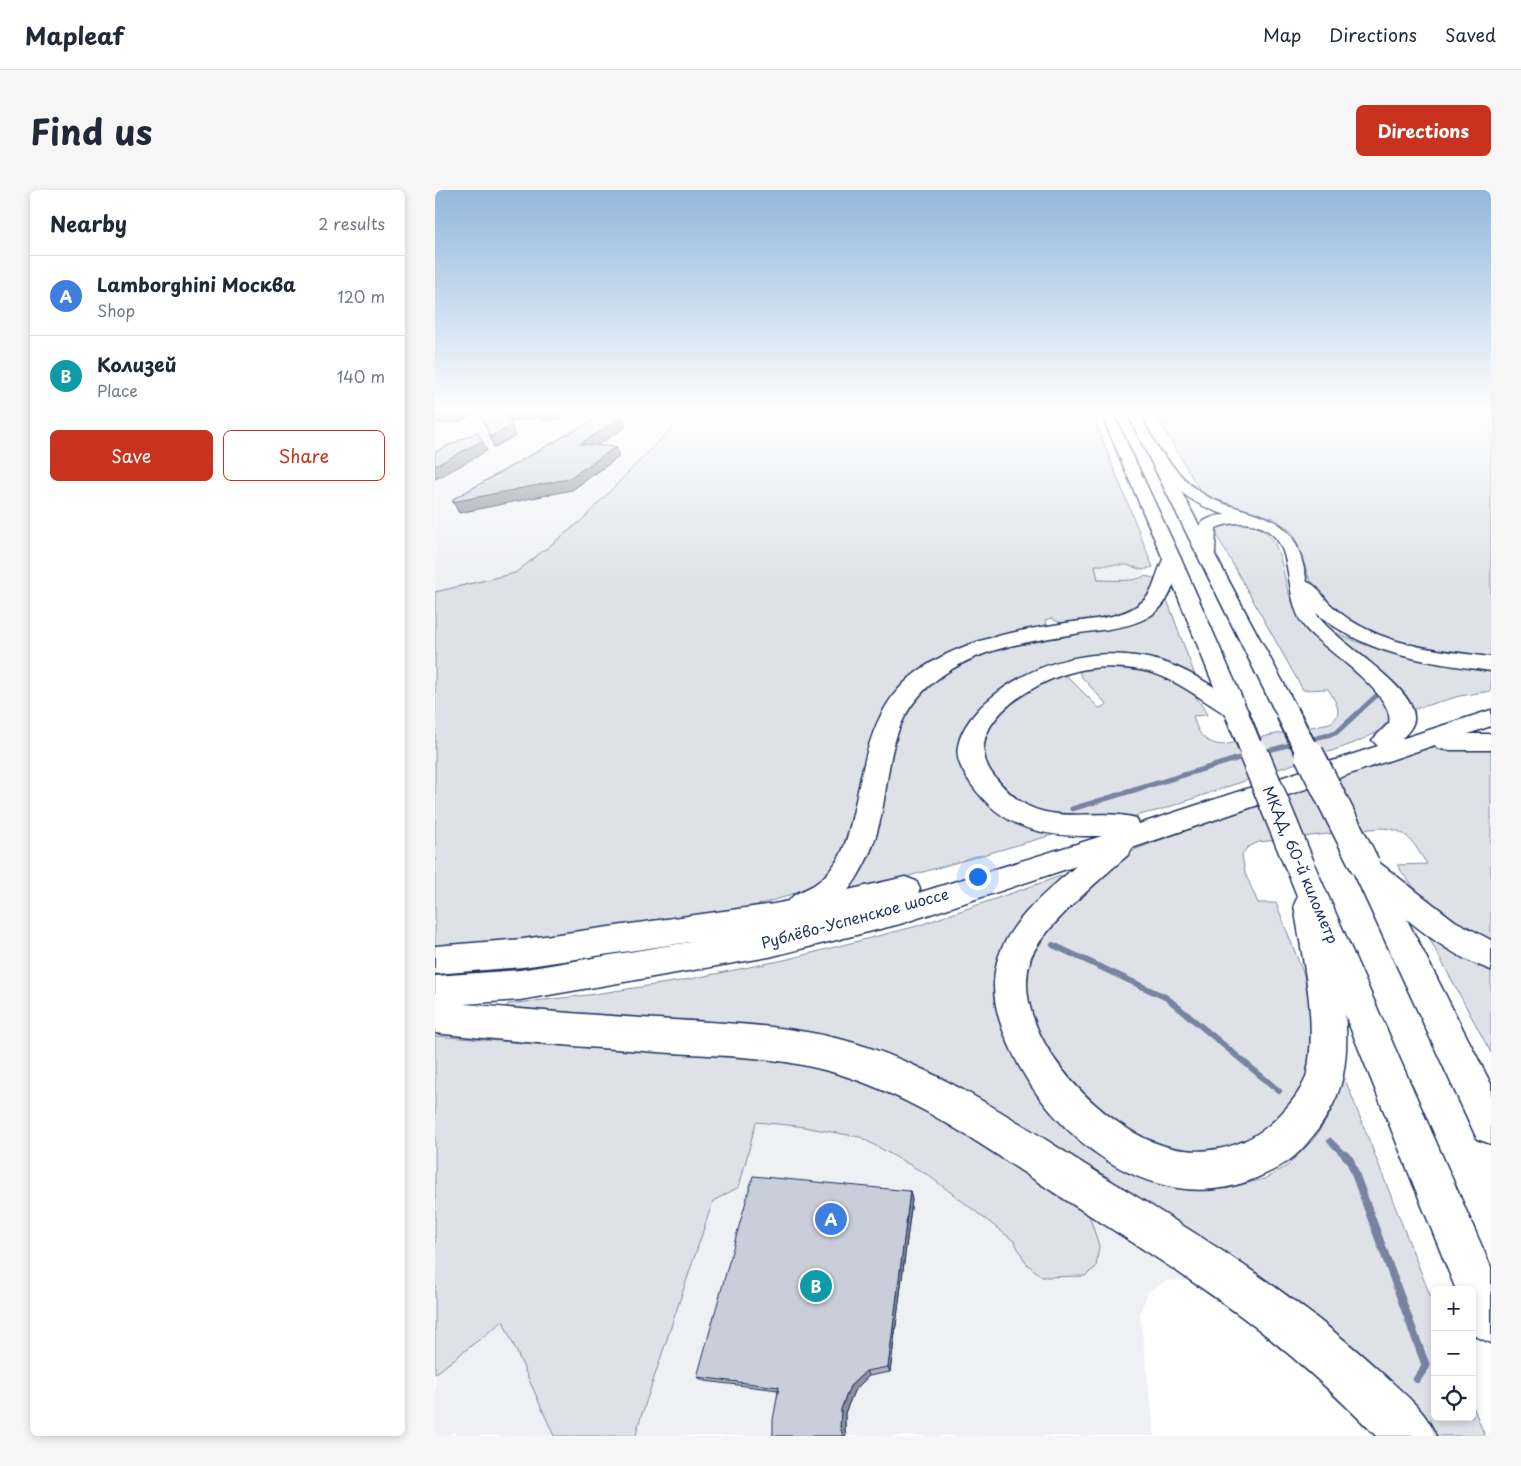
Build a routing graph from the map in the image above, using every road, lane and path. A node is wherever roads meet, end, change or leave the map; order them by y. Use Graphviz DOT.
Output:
graph roads {
  1 [pos="1131,469"];
  2 [pos="1162,469"];
  3 [pos="1169,469"];
  4 [pos="1264,523"];
  5 [pos="1206,554"];
  6 [pos="1171,559"];
  7 [pos="1297,576"];
  8 [pos="1491,664"];
  9 [pos="1491,707"];
  10 [pos="1236,712"];
  11 [pos="1491,718"];
  12 [pos="1385,740"];
  13 [pos="1491,742"];
  14 [pos="1412,743"];
  15 [pos="1126,832"];
  16 [pos="1366,867"];
  17 [pos="1303,871"];
  18 [pos="774,917"];
  19 [pos="1491,956"];
  20 [pos="435,960"];
  21 [pos="435,992"];
  22 [pos="435,1017"];
  23 [pos="1491,1125"];
  24 [pos="1491,1320"];
  25 [pos="1411,1436"];
  1 -- 6 [label="main road, МКАД, 60-й километр"];
  2 -- 5 [label="main road"];
  3 -- 4 [label="main road"];
  4 -- 5 [label="main road"];
  4 -- 7 [label="main road"];
  5 -- 16 [label="main road, bridge"];
  6 -- 10 [label="main road, МКАД, 60-й километр"];
  6 -- 18 [label="main road"];
  7 -- 8 [label="main road"];
  7 -- 12 [label="main road"];
  9 -- 12 [label="main road, Рублёво-Успенское шоссе"];
  10 -- 15 [label="main road"];
  10 -- 17 [label="main road, МКАД, 60-й километр, bridge"];
  11 -- 14 [label="main road, Рублёво-Успенское шоссе"];
  12 -- 15 [label="main road, Рублёво-Успенское шоссе"];
  13 -- 14 [label="main road"];
  14 -- 15 [label="main road, Рублёво-Успенское шоссе"];
  15 -- 17 [label="main road"];
  15 -- 18 [label="main road, Рублёво-Успенское шоссе"];
  15 -- 21 [label="main road, Рублёво-Успенское шоссе"];
  16 -- 19 [label="main road"];
  16 -- 23 [label="main road"];
  17 -- 24 [label="main road, МКАД, 60-й километр"];
  18 -- 20 [label="main road, Рублёво-Успенское шоссе"];
  22 -- 25 [label="main road"];
}
